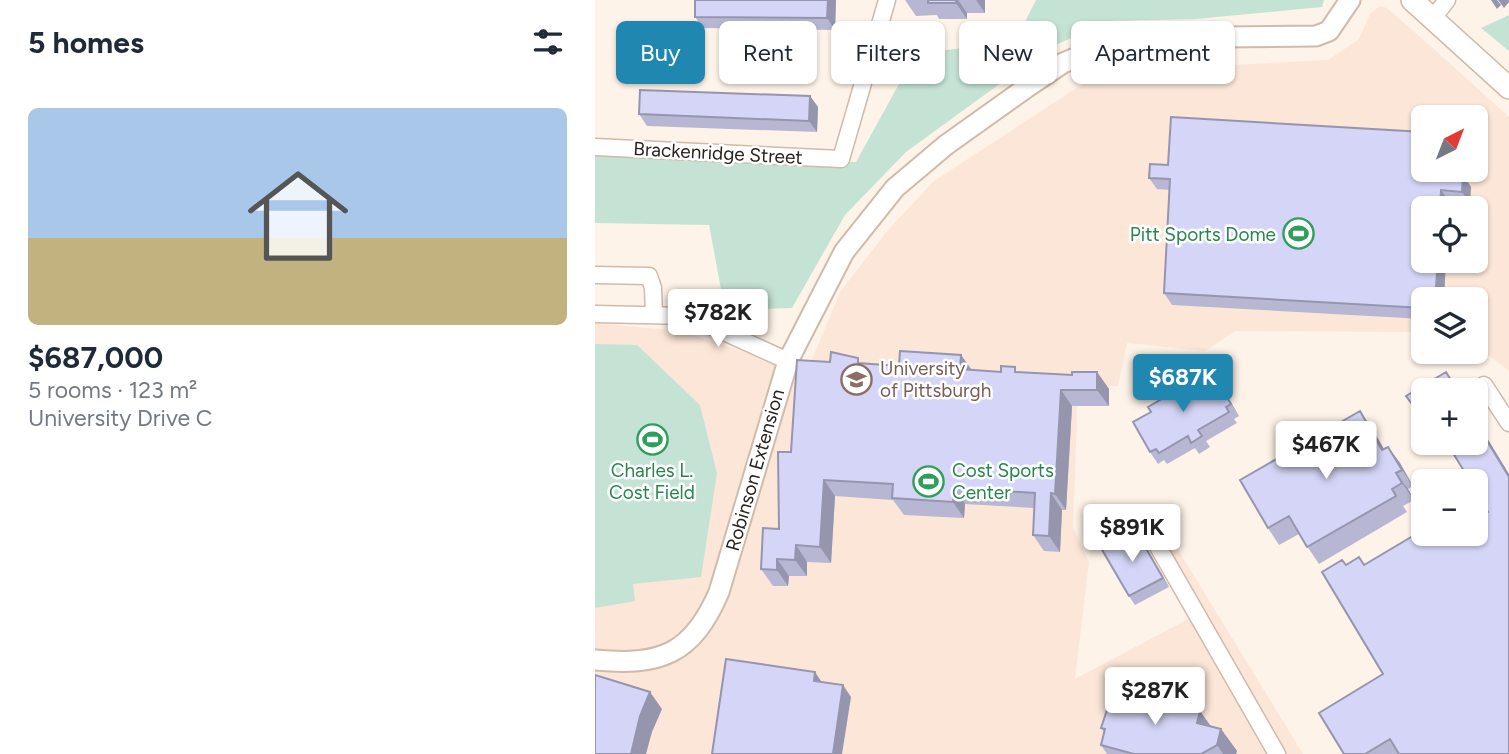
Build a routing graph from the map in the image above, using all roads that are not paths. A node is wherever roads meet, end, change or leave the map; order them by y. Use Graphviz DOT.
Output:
graph roads {
  1 [pos="887,0"];
  2 [pos="1350,0"];
  3 [pos="1412,0"];
  4 [pos="1447,0"];
  5 [pos="1433,18"];
  6 [pos="1509,88"];
  7 [pos="595,147"];
  8 [pos="595,275"];
  9 [pos="595,314"];
  10 [pos="654,315"];
  11 [pos="787,361"];
  12 [pos="1488,391"];
  13 [pos="1509,423"];
  14 [pos="1141,517"];
  15 [pos="595,660"];
  16 [pos="1277,754"];
  1 -- 7 [label="street, Brackenridge Street"];
  2 -- 11 [label="street, Robinson Extension"];
  3 -- 5 [label="main road"];
  4 -- 5 [label="street"];
  5 -- 6 [label="main road"];
  8 -- 10 [label="street"];
  9 -- 10 [label="street"];
  10 -- 11 [label="street"];
  11 -- 15 [label="street, Robinson Extension"];
  12 -- 13 [label="street"];
  14 -- 16 [label="street"];
}
